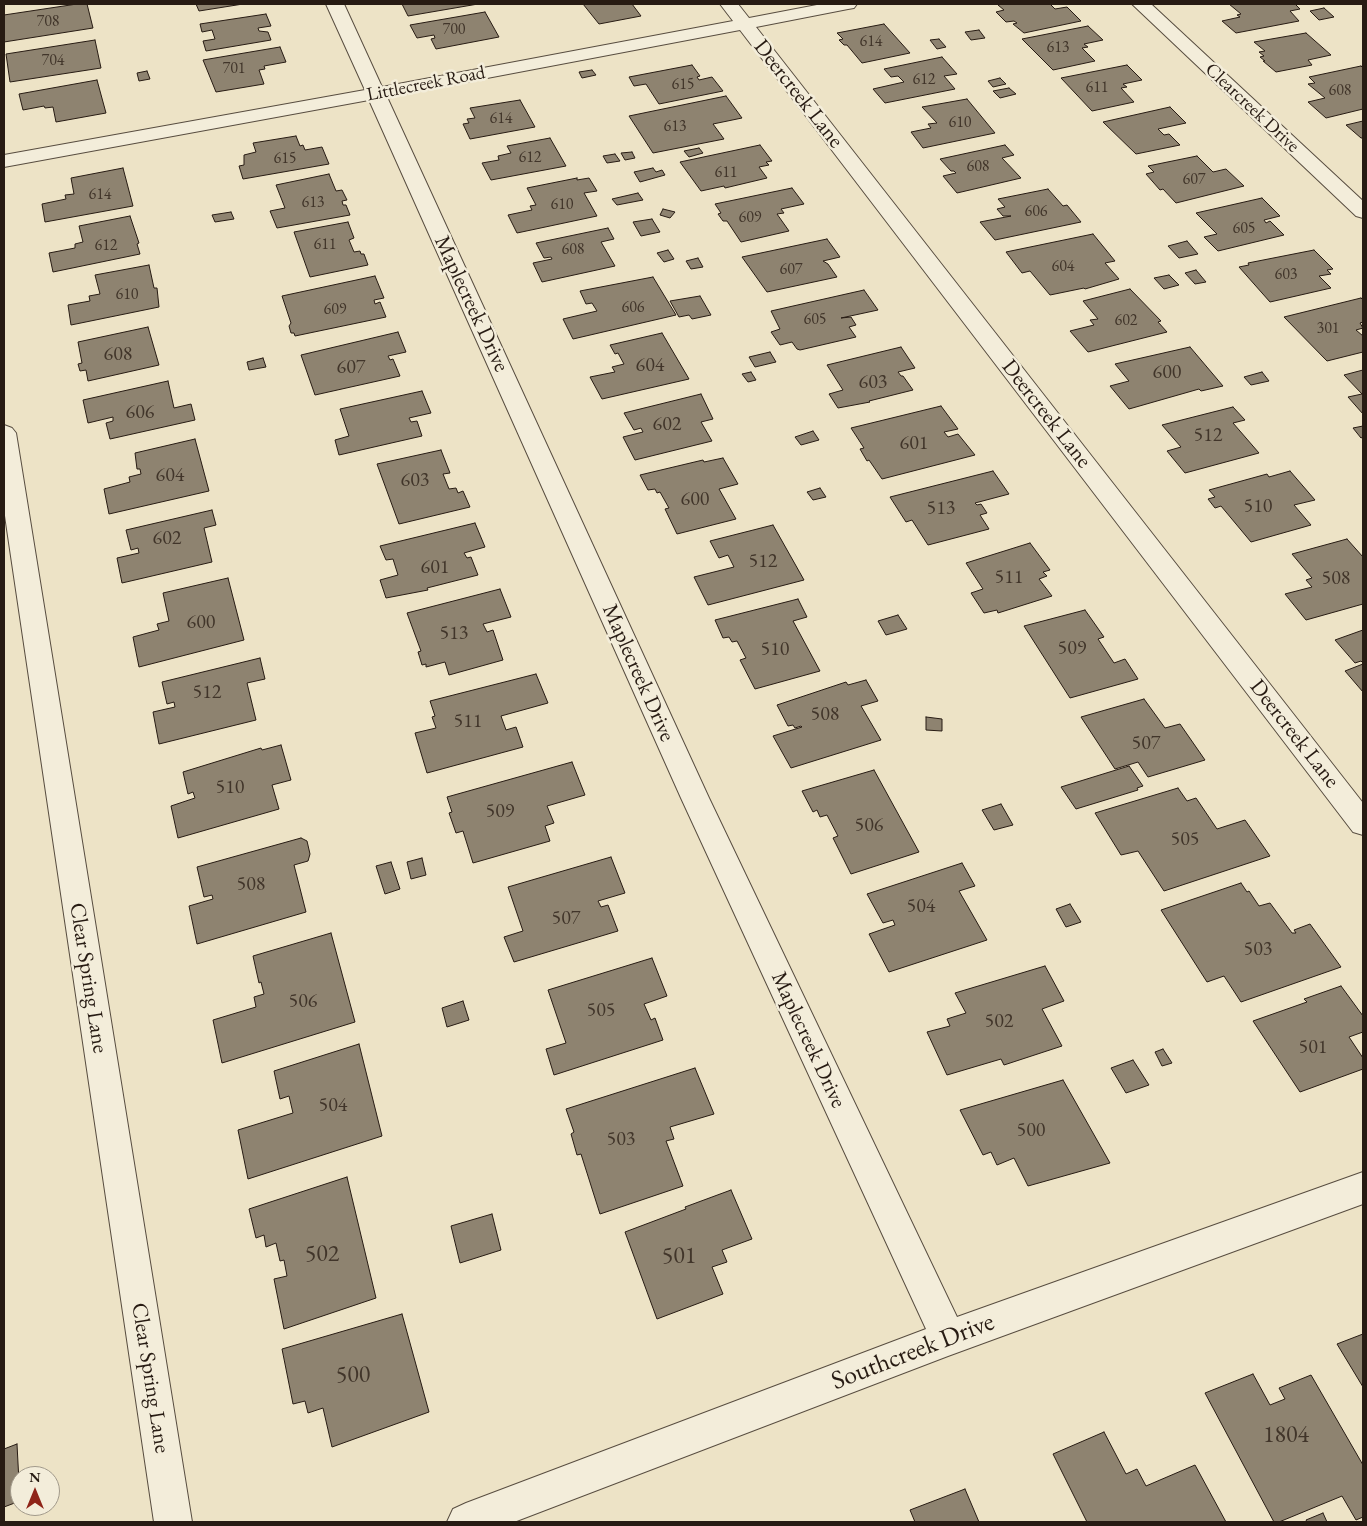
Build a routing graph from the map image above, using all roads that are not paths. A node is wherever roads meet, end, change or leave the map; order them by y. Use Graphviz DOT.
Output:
graph roads {
  1 [pos="335,4"];
  2 [pos="729,4"];
  3 [pos="848,4"];
  4 [pos="1141,4"];
  5 [pos="744,23"];
  6 [pos="374,94"];
  7 [pos="4,161"];
  8 [pos="1363,212"];
  9 [pos="4,433"];
  10 [pos="1363,824"];
  11 [pos="1363,1188"];
  12 [pos="948,1338"];
  13 [pos="172,1522"];
  14 [pos="466,1522"];
  1 -- 6 [label="street, Maplecreek Drive"];
  2 -- 5 [label="street, Deercreek Lane"];
  3 -- 5 [label="street, Littlecreek Road"];
  4 -- 8 [label="street, Clearcreek Drive"];
  5 -- 6 [label="street, Littlecreek Road"];
  5 -- 10 [label="street, Deercreek Lane"];
  6 -- 7 [label="street, Littlecreek Road"];
  6 -- 12 [label="street, Maplecreek Drive"];
  9 -- 13 [label="street, Clear Spring Lane"];
  11 -- 12 [label="street, Southcreek Drive"];
  12 -- 14 [label="street, Southcreek Drive"];
}
